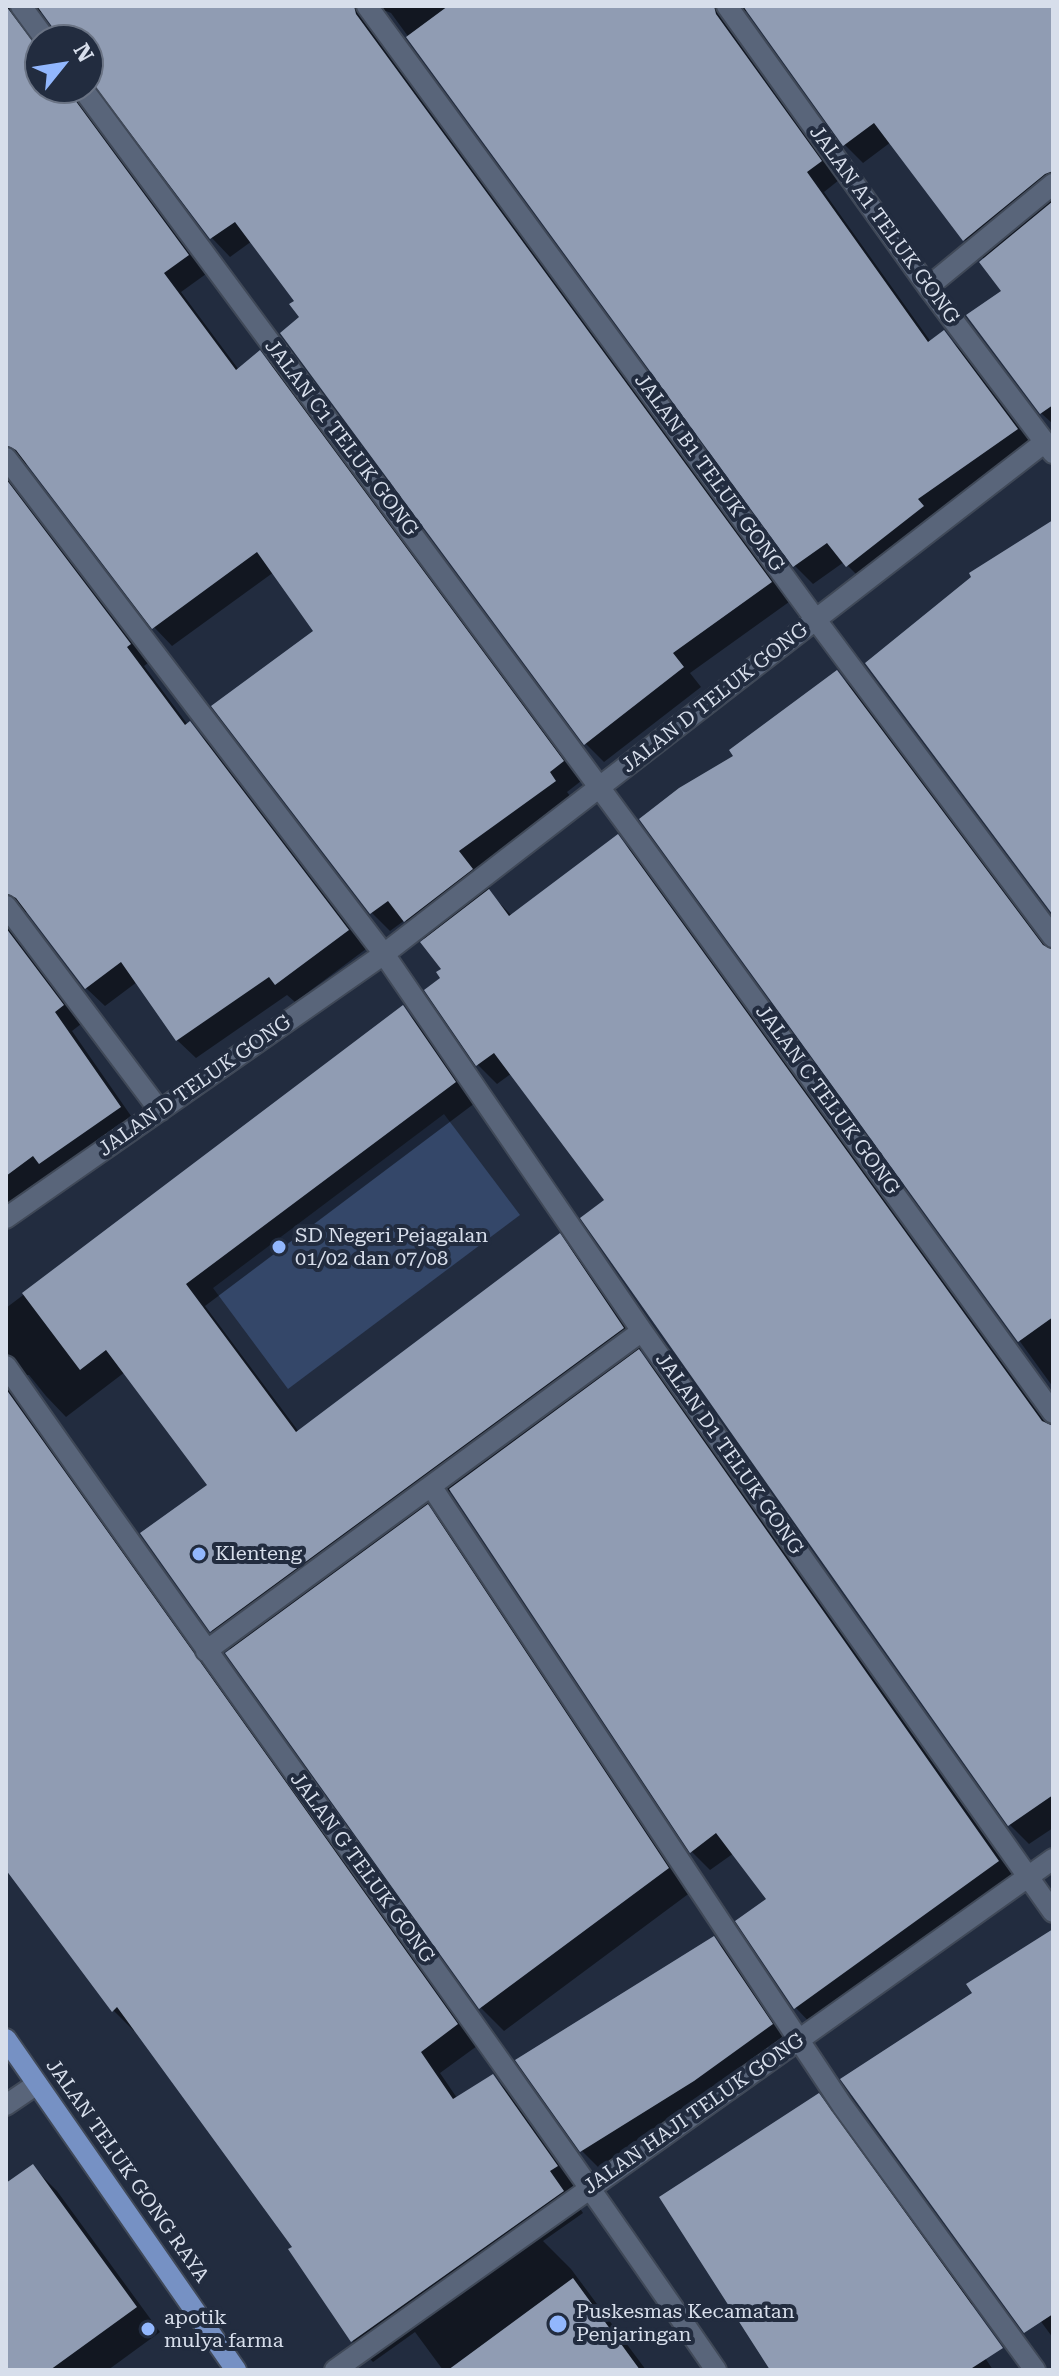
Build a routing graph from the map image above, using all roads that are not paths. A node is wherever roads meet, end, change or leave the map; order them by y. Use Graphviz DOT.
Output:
graph roads {
  1 [pos="21,6"];
  2 [pos="367,6"];
  3 [pos="727,6"];
  4 [pos="34,24"];
  5 [pos="94,104"];
  6 [pos="1053,184"];
  7 [pos="928,287"];
  8 [pos="1049,448"];
  9 [pos="6,458"];
  10 [pos="816,620"];
  11 [pos="599,788"];
  12 [pos="6,906"];
  13 [pos="1053,937"];
  14 [pos="384,954"];
  15 [pos="160,1111"];
  16 [pos="6,1218"];
  17 [pos="642,1331"];
  18 [pos="6,1366"];
  19 [pos="1053,1413"];
  20 [pos="431,1486"];
  21 [pos="206,1651"];
  22 [pos="1053,1859"];
  23 [pos="1027,1877"];
  24 [pos="1053,1912"];
  25 [pos="6,2039"];
  26 [pos="799,2040"];
  27 [pos="37,2084"];
  28 [pos="6,2105"];
  29 [pos="591,2188"];
  30 [pos="236,2370"];
  31 [pos="335,2370"];
  32 [pos="716,2370"];
  33 [pos="1035,2370"];
  1 -- 4 [label="street"];
  2 -- 10 [label="street, JALAN B1 TELUK GONG"];
  3 -- 7 [label="street, JALAN A1 TELUK GONG"];
  5 -- 11 [label="street, JALAN C1 TELUK GONG"];
  6 -- 7 [label="street"];
  7 -- 8 [label="street, JALAN A1 TELUK GONG"];
  8 -- 10 [label="street, JALAN D TELUK GONG"];
  9 -- 14 [label="street"];
  10 -- 11 [label="street, JALAN D TELUK GONG"];
  10 -- 13 [label="street, JALAN B1 TELUK GONG"];
  11 -- 14 [label="street, JALAN D TELUK GONG"];
  11 -- 19 [label="street, JALAN C TELUK GONG"];
  12 -- 15 [label="street"];
  14 -- 15 [label="street, JALAN D TELUK GONG"];
  14 -- 17 [label="street, JALAN D1 TELUK GONG"];
  15 -- 16 [label="street, JALAN D TELUK GONG"];
  17 -- 20 [label="street"];
  17 -- 23 [label="street, JALAN D1 TELUK GONG"];
  18 -- 21 [label="street, JALAN G TELUK GONG"];
  20 -- 21 [label="street"];
  20 -- 26 [label="street"];
  21 -- 29 [label="street, JALAN G TELUK GONG"];
  22 -- 23 [label="street, JALAN HAJI TELUK GONG"];
  23 -- 24 [label="street"];
  23 -- 26 [label="street, JALAN HAJI TELUK GONG"];
  25 -- 27 [label="main road, JALAN TELUK GONG RAYA"];
  26 -- 29 [label="street, JALAN HAJI TELUK GONG"];
  26 -- 33 [label="street"];
  27 -- 28 [label="street"];
  27 -- 30 [label="main road, JALAN TELUK GONG RAYA"];
  29 -- 31 [label="street, JALAN HAJI TELUK GONG"];
  29 -- 32 [label="street, JALAN G TELUK GONG"];
}
